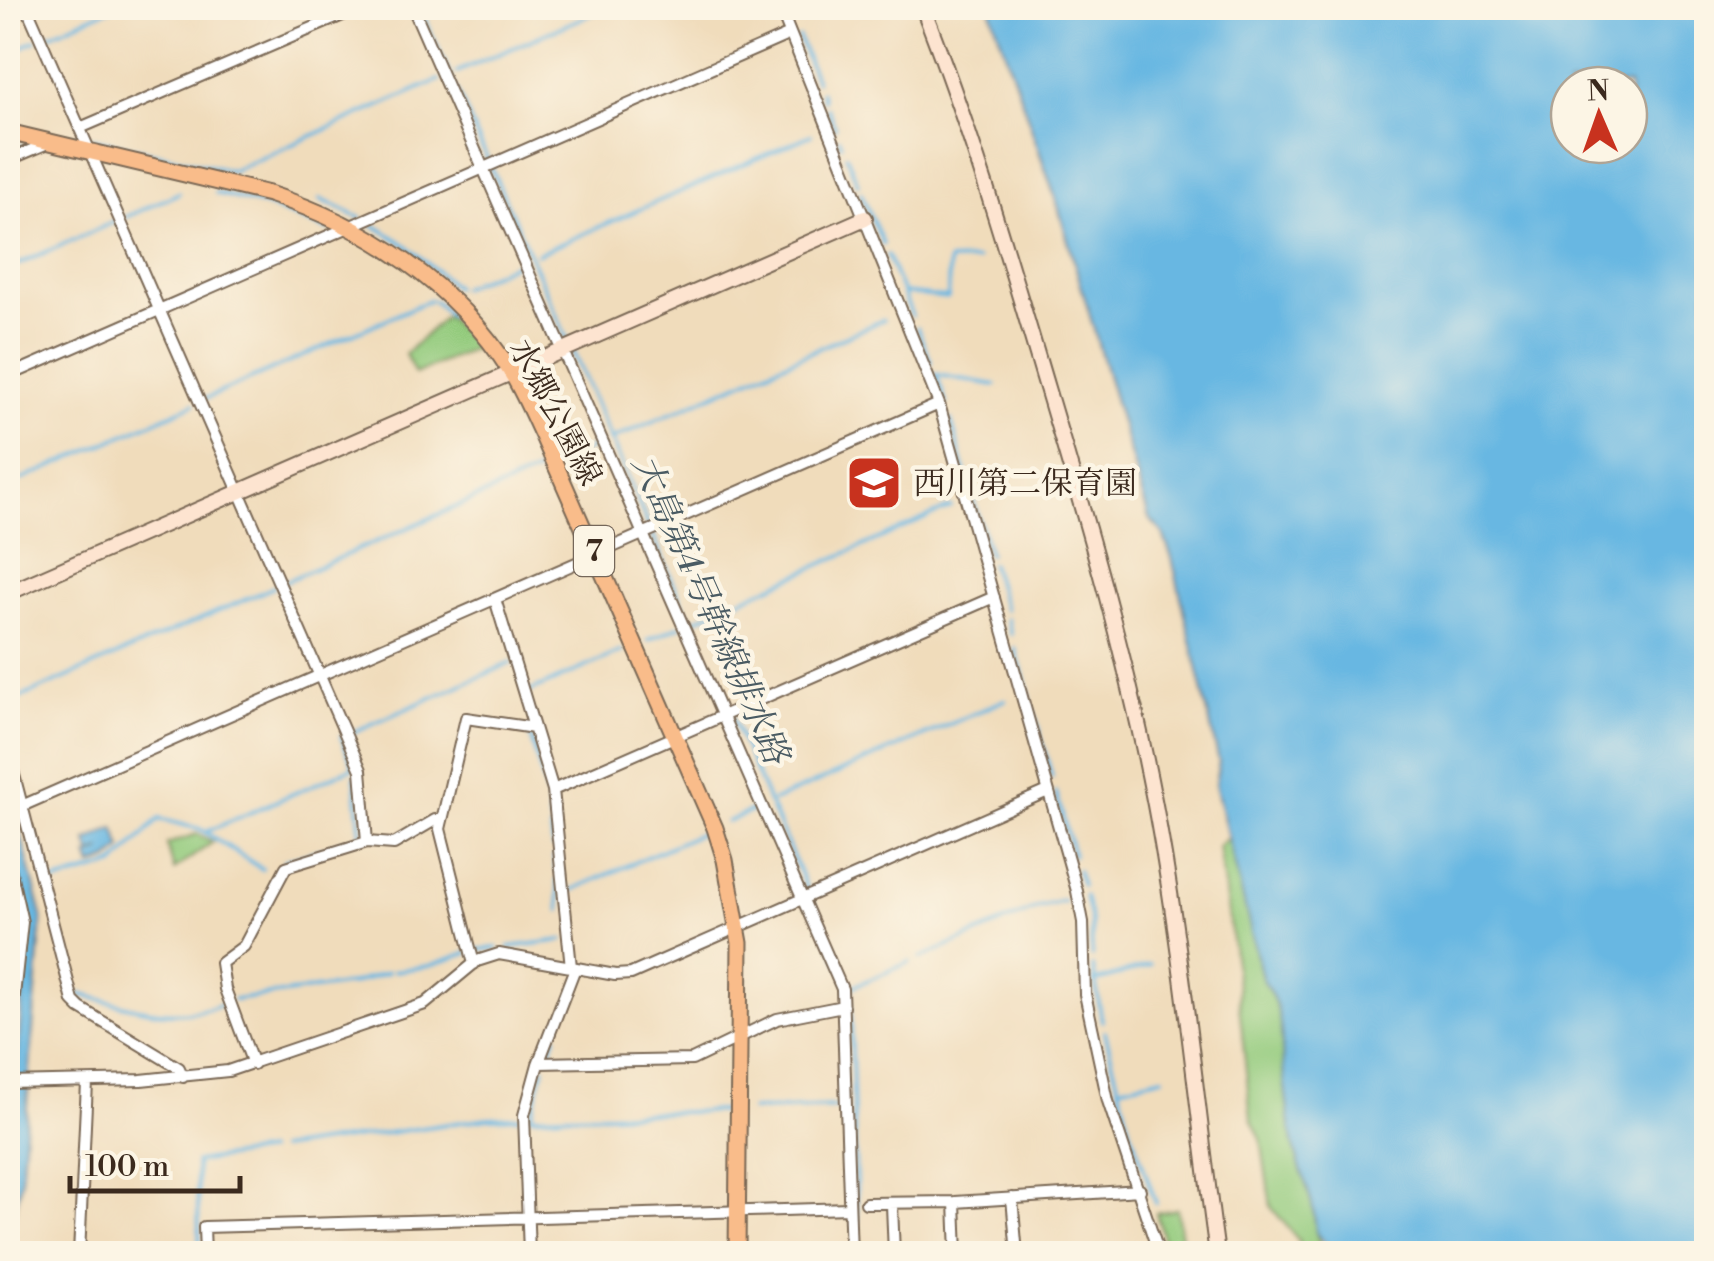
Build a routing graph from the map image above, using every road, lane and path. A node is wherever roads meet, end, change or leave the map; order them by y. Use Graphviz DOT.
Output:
graph roads {
  1 [pos="27,8"];
  2 [pos="358,8"];
  3 [pos="413,8"];
  4 [pos="780,8"];
  5 [pos="922,8"];
  6 [pos="790,34"];
  7 [pos="80,128"];
  8 [pos="8,132"];
  9 [pos="49,142"];
  10 [pos="90,151"];
  11 [pos="8,160"];
  12 [pos="487,167"];
  13 [pos="864,218"];
  14 [pos="351,227"];
  15 [pos="160,310"];
  16 [pos="569,348"];
  17 [pos="512,373"];
  18 [pos="8,376"];
  19 [pos="940,404"];
  20 [pos="240,491"];
  21 [pos="648,532"];
  22 [pos="595,554"];
  23 [pos="8,593"];
  24 [pos="994,597"];
  25 [pos="495,598"];
  26 [pos="321,675"];
  27 [pos="727,713"];
  28 [pos="534,728"];
  29 [pos="675,736"];
  30 [pos="8,752"];
  31 [pos="553,790"];
  32 [pos="1048,792"];
  33 [pos="15,808"];
  34 [pos="442,820"];
  35 [pos="367,842"];
  36 [pos="8,859"];
  37 [pos="808,897"];
  38 [pos="739,928"];
  39 [pos="474,964"];
  40 [pos="573,967"];
  41 [pos="843,1006"];
  42 [pos="9,1029"];
  43 [pos="739,1038"];
  44 [pos="8,1054"];
  45 [pos="539,1062"];
  46 [pos="252,1064"];
  47 [pos="183,1077"];
  48 [pos="10,1082"];
  49 [pos="87,1083"];
  50 [pos="1140,1190"];
  51 [pos="1012,1198"];
  52 [pos="956,1202"];
  53 [pos="866,1203"];
  54 [pos="892,1205"];
  55 [pos="849,1208"];
  56 [pos="736,1210"];
  57 [pos="528,1215"];
  58 [pos="79,1254"];
  59 [pos="205,1254"];
  60 [pos="529,1254"];
  61 [pos="737,1254"];
  62 [pos="851,1254"];
  63 [pos="894,1254"];
  64 [pos="957,1254"];
  65 [pos="1016,1254"];
  66 [pos="1159,1254"];
  67 [pos="1217,1254"];
  1 -- 7 [label="street"];
  2 -- 7 [label="street"];
  3 -- 12 [label="street"];
  4 -- 6 [label="street"];
  5 -- 67 [label="street"];
  6 -- 12 [label="street"];
  6 -- 13 [label="street"];
  7 -- 10 [label="street"];
  8 -- 9 [label="main road, 水郷公園線 / 7"];
  9 -- 10 [label="main road, 水郷公園線 / 7"];
  9 -- 11 [label="street"];
  10 -- 14 [label="main road, 水郷公園線 / 7"];
  10 -- 15 [label="street"];
  12 -- 14 [label="street"];
  12 -- 16 [label="street"];
  13 -- 16 [label="street"];
  13 -- 19 [label="street"];
  14 -- 15 [label="street"];
  14 -- 17 [label="main road, 水郷公園線 / 7"];
  15 -- 18 [label="street"];
  15 -- 20 [label="street"];
  16 -- 17 [label="street"];
  16 -- 21 [label="street"];
  17 -- 20 [label="street"];
  17 -- 22 [label="main road, 水郷公園線 / 7"];
  19 -- 21 [label="street"];
  19 -- 24 [label="street"];
  20 -- 23 [label="street"];
  20 -- 26 [label="street"];
  21 -- 22 [label="street"];
  21 -- 27 [label="street"];
  22 -- 25 [label="street"];
  22 -- 29 [label="main road, 水郷公園線 / 7"];
  24 -- 27 [label="street"];
  24 -- 32 [label="street"];
  25 -- 26 [label="street"];
  25 -- 28 [label="street"];
  26 -- 33 [label="street"];
  26 -- 35 [label="street"];
  27 -- 29 [label="street"];
  27 -- 37 [label="street"];
  28 -- 31 [label="street"];
  28 -- 34 [label="street"];
  29 -- 31 [label="street"];
  29 -- 38 [label="main road, 水郷公園線 / 7"];
  30 -- 33 [label="street"];
  31 -- 40 [label="street"];
  32 -- 37 [label="street"];
  32 -- 50 [label="street"];
  33 -- 47 [label="street"];
  34 -- 35 [label="street"];
  34 -- 39 [label="street"];
  35 -- 46 [label="street"];
  36 -- 42 [label="street"];
  37 -- 38 [label="street"];
  37 -- 41 [label="street"];
  38 -- 40 [label="street"];
  38 -- 43 [label="main road, 水郷公園線 / 7"];
  39 -- 40 [label="street"];
  39 -- 46 [label="street"];
  40 -- 45 [label="street"];
  41 -- 43 [label="street"];
  41 -- 55 [label="street"];
  42 -- 44 [label="street"];
  43 -- 45 [label="street"];
  43 -- 56 [label="main road, 水郷公園線 / 7"];
  44 -- 48 [label="street"];
  45 -- 57 [label="street"];
  46 -- 47 [label="street"];
  47 -- 49 [label="street"];
  48 -- 49 [label="street"];
  49 -- 58 [label="street"];
  50 -- 51 [label="street"];
  50 -- 66 [label="street"];
  51 -- 52 [label="street"];
  51 -- 65 [label="street"];
  52 -- 54 [label="street"];
  52 -- 64 [label="street"];
  53 -- 54 [label="street"];
  54 -- 63 [label="street"];
  55 -- 56 [label="street"];
  55 -- 62 [label="street"];
  56 -- 57 [label="street"];
  56 -- 61 [label="main road, 水郷公園線 / 7"];
  57 -- 59 [label="street"];
  57 -- 60 [label="street"];
}
